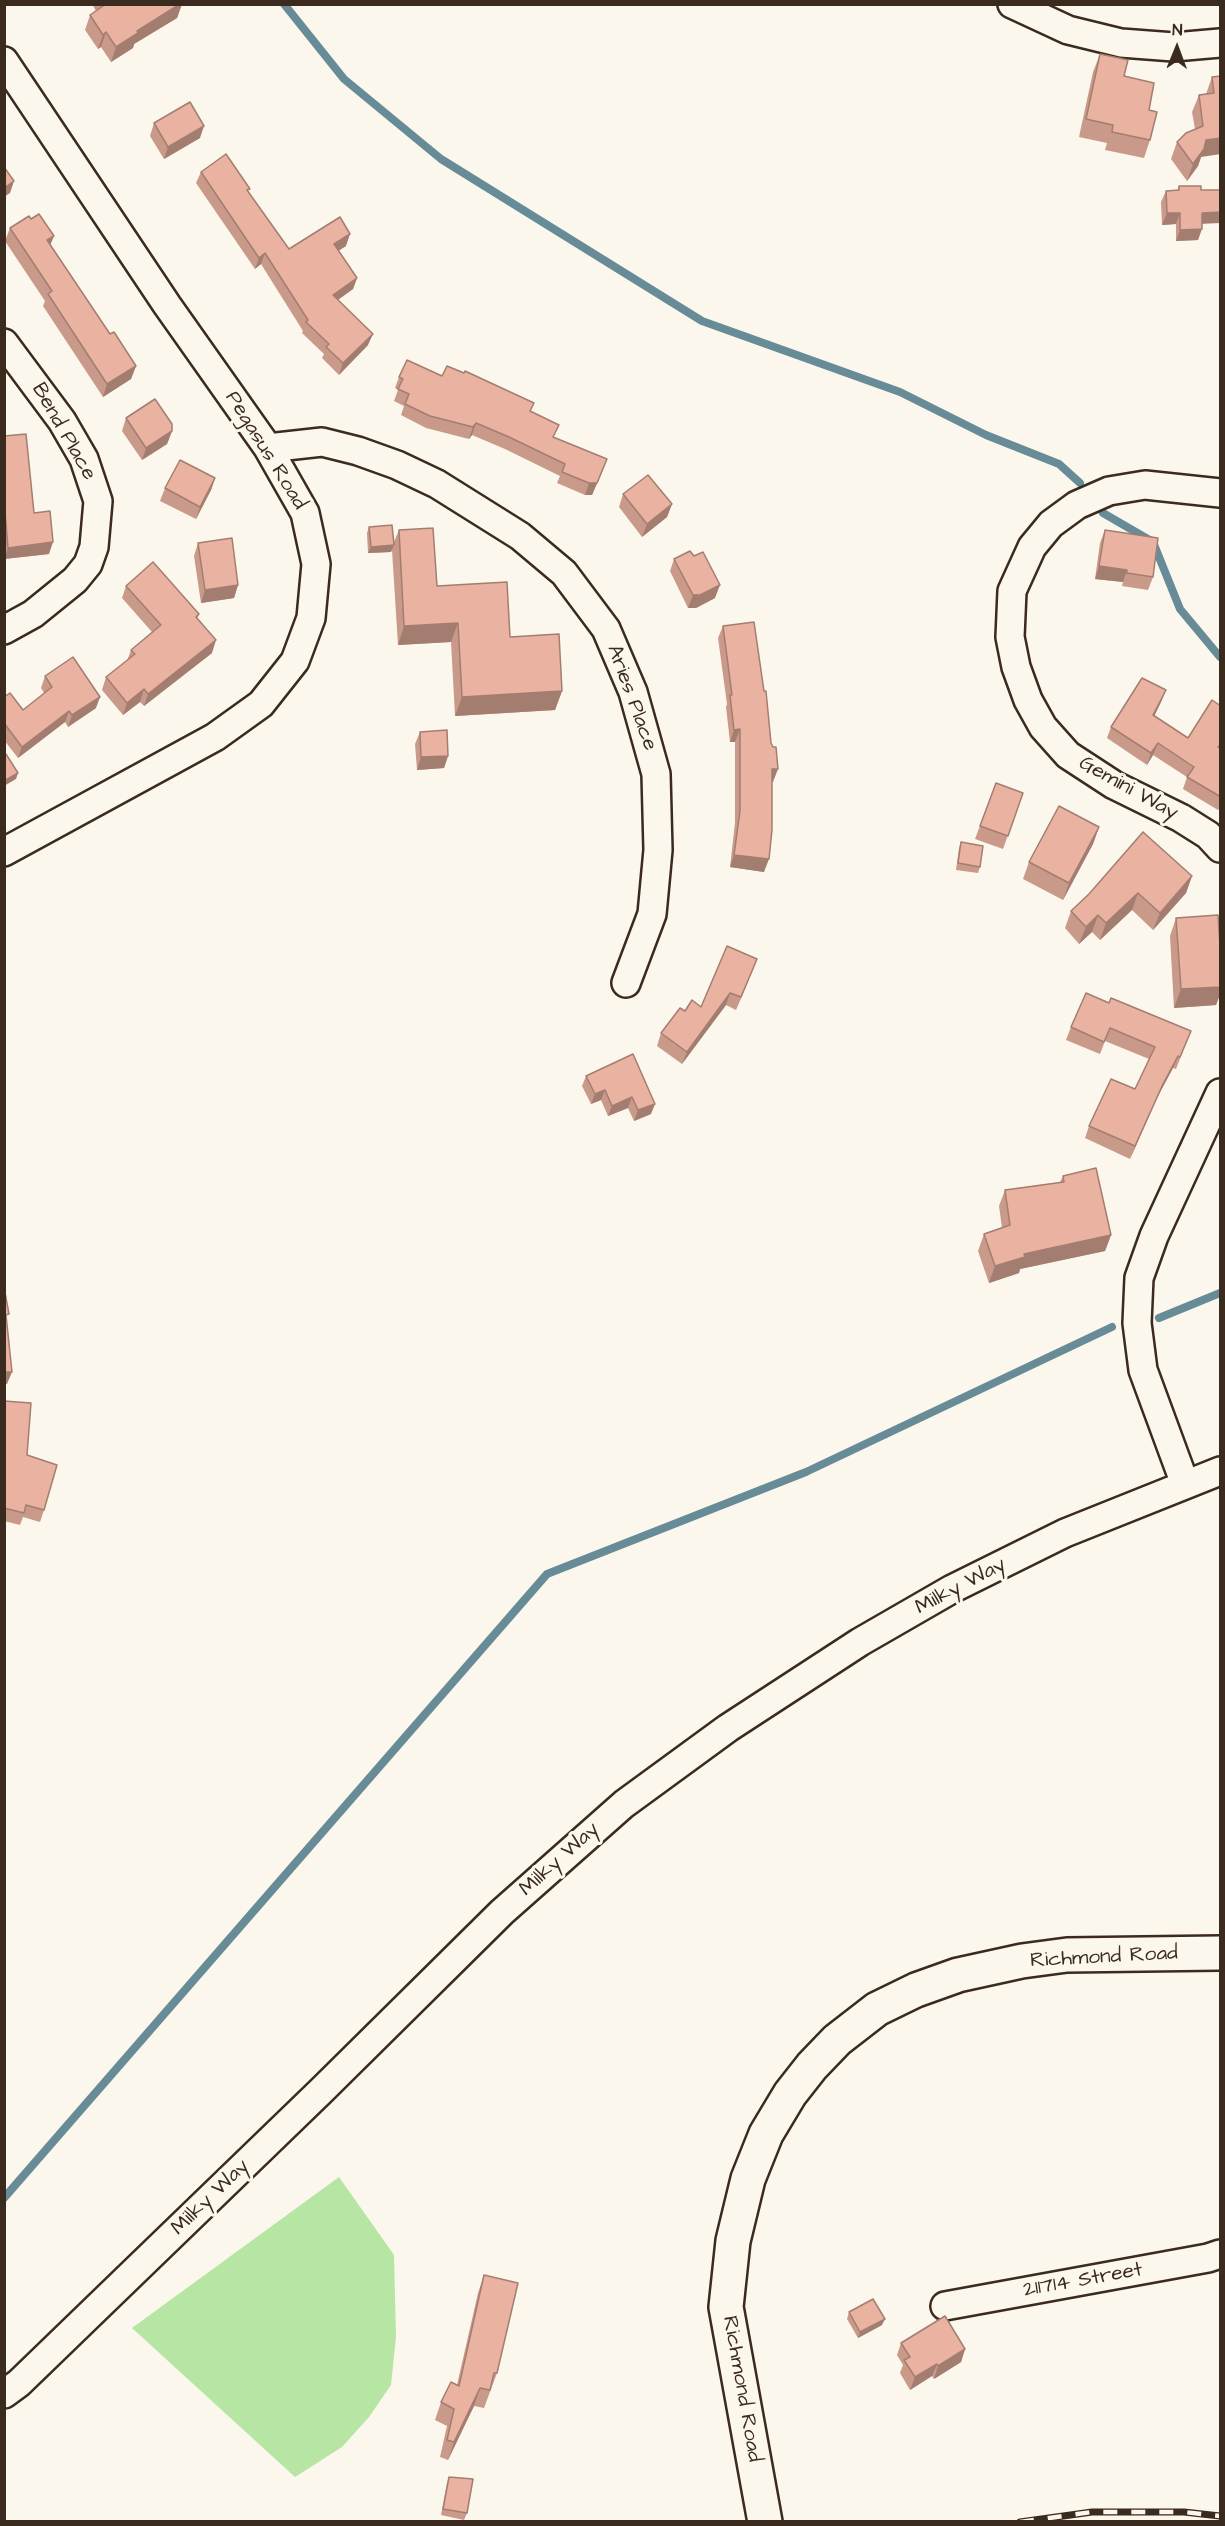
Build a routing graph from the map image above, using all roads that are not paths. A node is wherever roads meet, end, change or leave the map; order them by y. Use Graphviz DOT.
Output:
graph roads {
  1 [pos="1012,4"];
  2 [pos="1221,43"];
  3 [pos="4,61"];
  4 [pos="4,343"];
  5 [pos="268,448"];
  6 [pos="1221,494"];
  7 [pos="4,630"];
  8 [pos="1221,848"];
  9 [pos="4,852"];
  10 [pos="626,983"];
  11 [pos="1221,1094"];
  12 [pos="1221,1471"];
  13 [pos="1185,1484"];
  14 [pos="1221,1953"];
  15 [pos="1221,2254"];
  16 [pos="945,2306"];
  17 [pos="4,2394"];
  18 [pos="765,2522"];
  1 -- 2 [label="street"];
  3 -- 5 [label="street, Pegasus Road"];
  4 -- 7 [label="street, Bend Place"];
  5 -- 9 [label="street, Pegasus Road"];
  5 -- 10 [label="street, Aries Place"];
  6 -- 8 [label="street, Gemini Way"];
  11 -- 13 [label="street"];
  12 -- 13 [label="street, Milky Way"];
  13 -- 17 [label="street, Milky Way"];
  14 -- 18 [label="highway, Richmond Road"];
  15 -- 16 [label="street, 211714 Street"];
}
